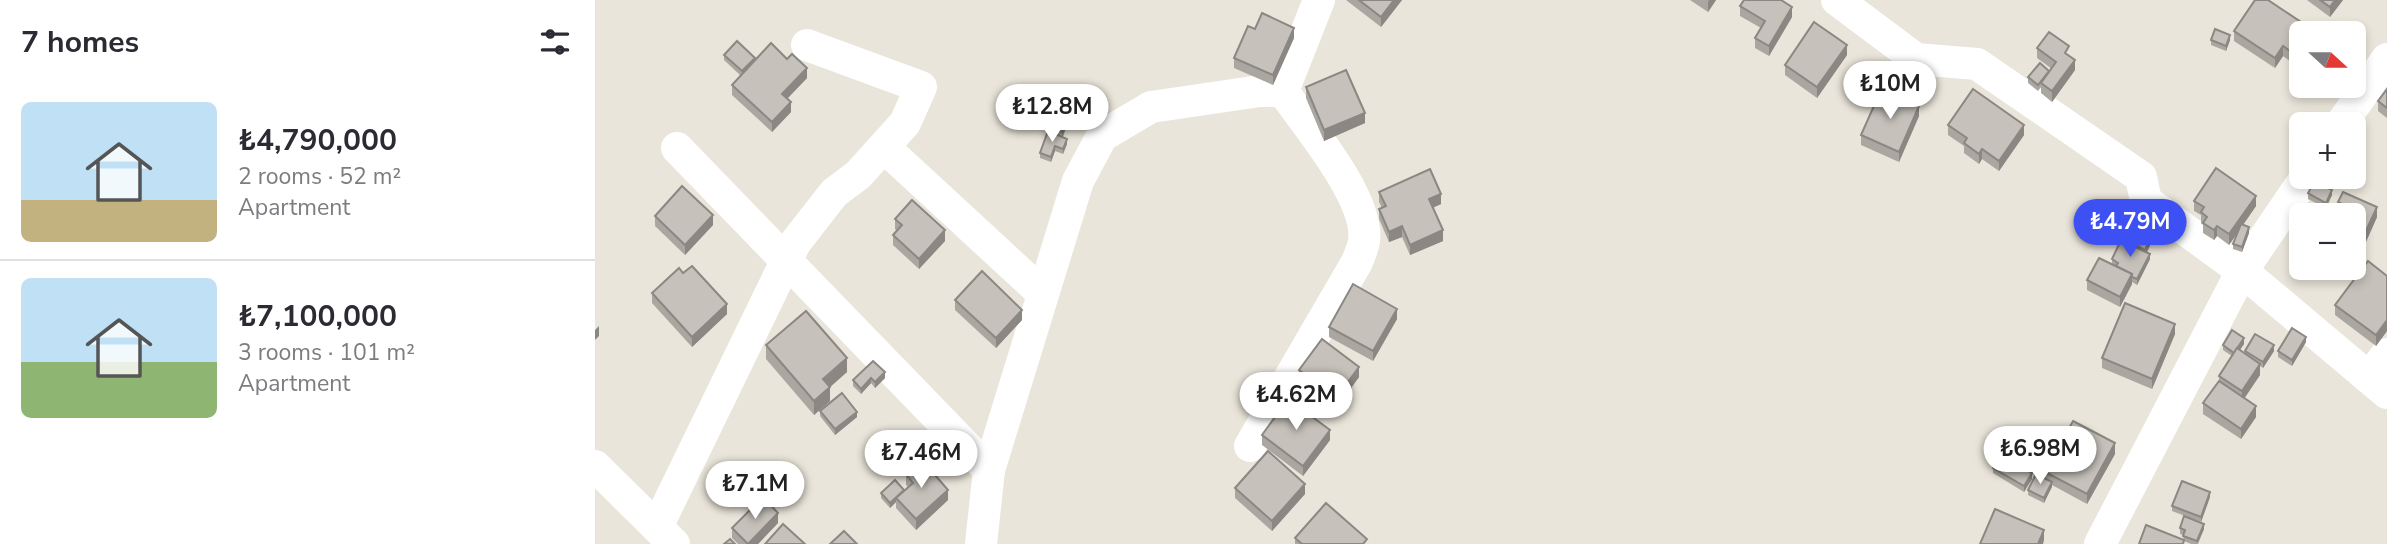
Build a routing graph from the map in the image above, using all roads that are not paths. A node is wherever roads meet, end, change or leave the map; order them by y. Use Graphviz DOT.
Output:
graph roads {
  1 [pos="1319,0"];
  2 [pos="1837,0"];
  3 [pos="807,45"];
  4 [pos="2387,60"];
  5 [pos="1283,91"];
  6 [pos="2350,112"];
  7 [pos="677,148"];
  8 [pos="885,148"];
  9 [pos="2298,189"];
  10 [pos="786,262"];
  11 [pos="2242,271"];
  12 [pos="1041,292"];
  13 [pos="2381,375"];
  14 [pos="1250,446"];
  15 [pos="595,466"];
  16 [pos="989,470"];
  17 [pos="666,535"];
  18 [pos="981,544"];
  19 [pos="2100,544"];
  1 -- 5 [label="street"];
  2 -- 11 [label="street"];
  3 -- 8 [label="street"];
  4 -- 6 [label="street"];
  5 -- 12 [label="street"];
  5 -- 14 [label="street"];
  7 -- 10 [label="street"];
  8 -- 10 [label="street"];
  8 -- 12 [label="street"];
  9 -- 11 [label="street"];
  10 -- 16 [label="street"];
  10 -- 17 [label="street"];
  11 -- 13 [label="street"];
  11 -- 19 [label="street"];
  12 -- 16 [label="street"];
  15 -- 17 [label="street"];
  16 -- 18 [label="street"];
}
